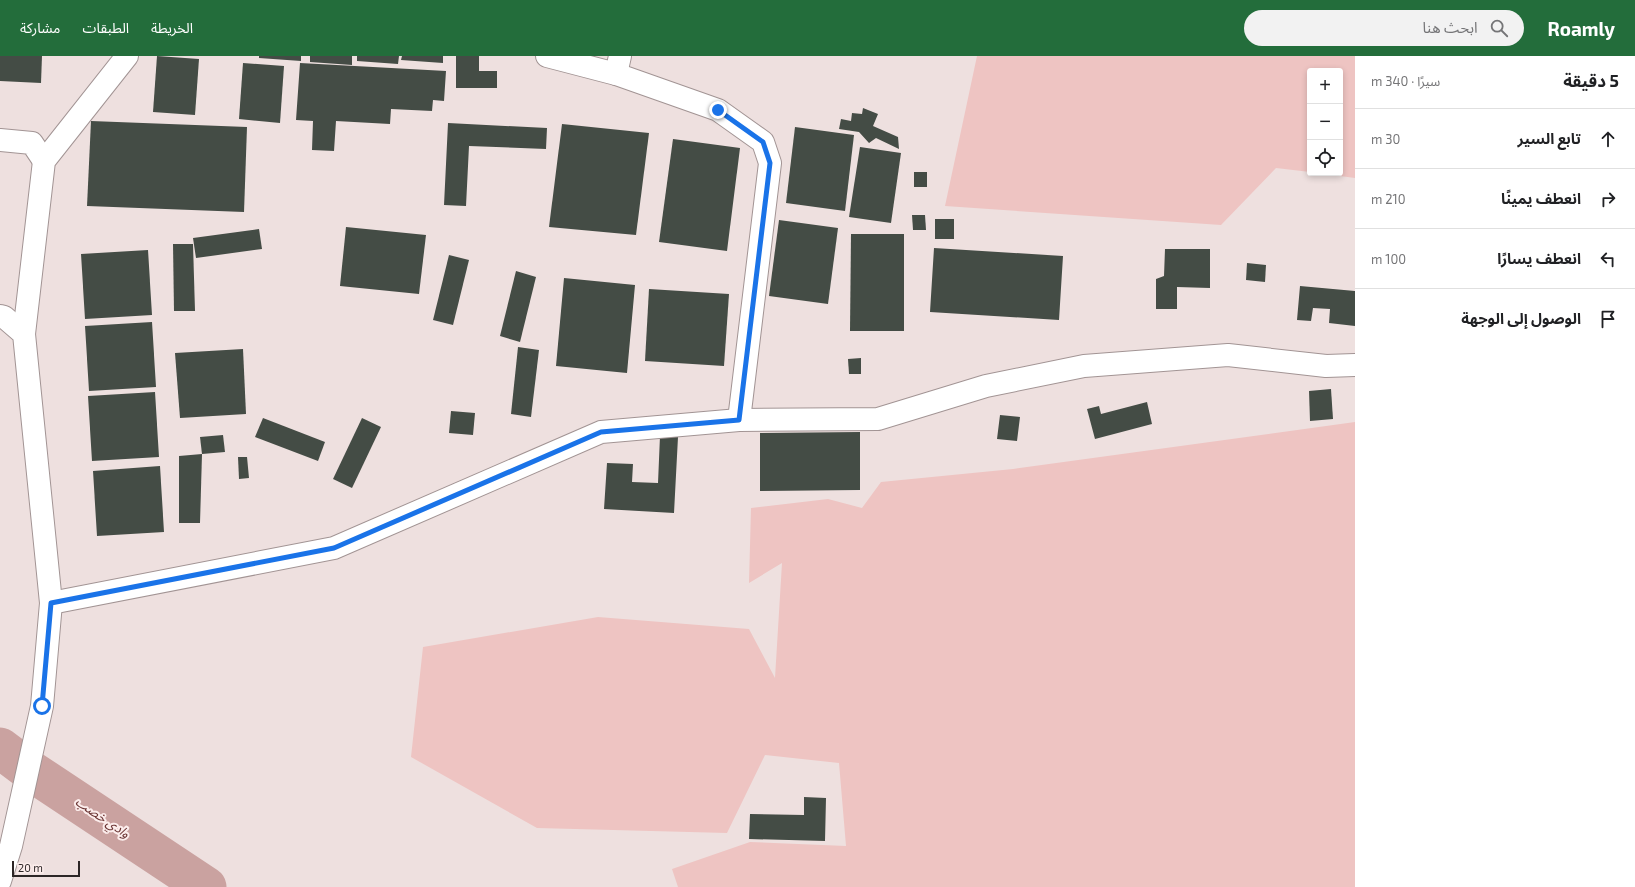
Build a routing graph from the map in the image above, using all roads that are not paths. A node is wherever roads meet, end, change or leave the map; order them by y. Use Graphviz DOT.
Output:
graph roads {
  1 [pos="127,56"];
  2 [pos="547,56"];
  3 [pos="618,65"];
  4 [pos="0,140"];
  5 [pos="44,162"];
  6 [pos="0,316"];
  7 [pos="24,334"];
  8 [pos="1355,365"];
  9 [pos="739,420"];
  10 [pos="51,603"];
  11 [pos="0,881"];
  1 -- 5 [label="street"];
  2 -- 3 [label="street"];
  3 -- 9 [label="street"];
  4 -- 5 [label="street"];
  5 -- 7 [label="street"];
  6 -- 7 [label="street"];
  7 -- 10 [label="street"];
  8 -- 9 [label="street"];
  9 -- 10 [label="street"];
  10 -- 11 [label="street"];
}
